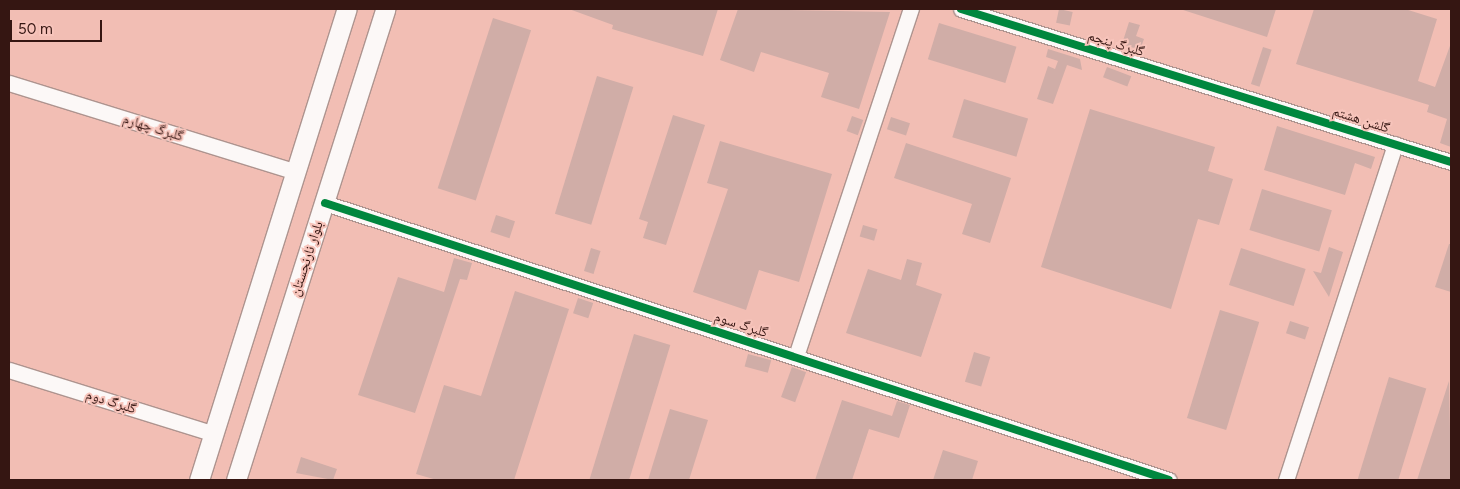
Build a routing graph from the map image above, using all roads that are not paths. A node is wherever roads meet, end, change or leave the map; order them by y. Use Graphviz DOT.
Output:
graph roads {
  1 [pos="347,9"];
  2 [pos="385,9"];
  3 [pos="911,9"];
  4 [pos="961,9"];
  5 [pos="9,83"];
  6 [pos="1264,102"];
  7 [pos="1395,144"];
  8 [pos="1451,162"];
  9 [pos="297,172"];
  10 [pos="325,203"];
  11 [pos="796,356"];
  12 [pos="9,370"];
  13 [pos="214,434"];
  14 [pos="199,480"];
  15 [pos="236,480"];
  16 [pos="1170,480"];
  17 [pos="1286,480"];
  1 -- 9 [label="street"];
  2 -- 10 [label="street, بلوار نارنجستان"];
  3 -- 11 [label="street"];
  4 -- 6 [label="street, گلبرگ پنجم"];
  5 -- 9 [label="street, گلبرگ چهارم"];
  6 -- 7 [label="street, گلشن هشتم"];
  7 -- 8 [label="street, گلشن هشتم"];
  7 -- 17 [label="street"];
  9 -- 13 [label="street"];
  10 -- 11 [label="street, گلبرگ سوم"];
  10 -- 15 [label="street, بلوار نارنجستان"];
  11 -- 16 [label="street, گلبرگ سوم"];
  12 -- 13 [label="street, گلبرگ دوم"];
  13 -- 14 [label="street"];
}
